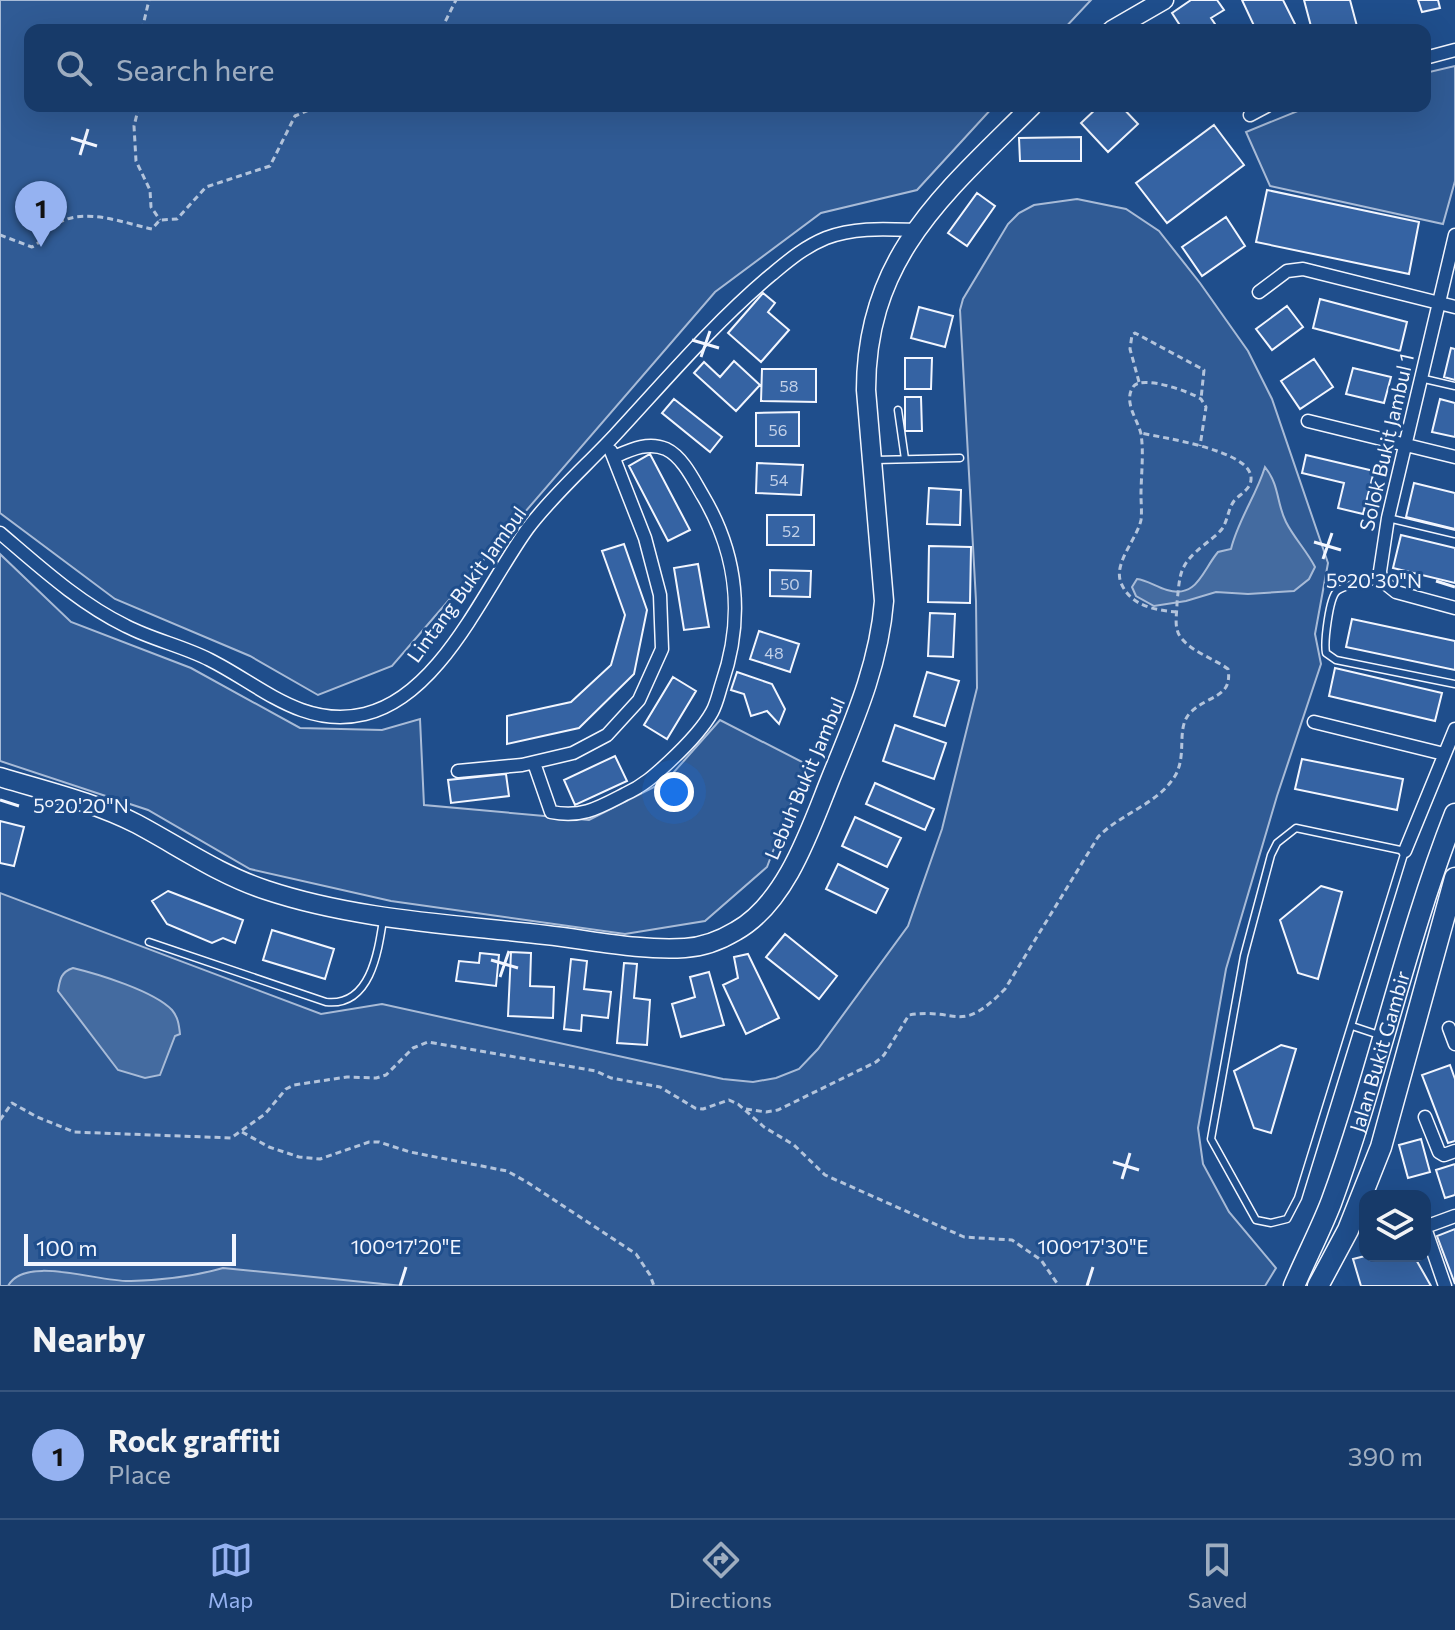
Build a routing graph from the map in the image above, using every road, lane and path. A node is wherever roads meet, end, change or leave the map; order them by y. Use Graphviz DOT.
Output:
graph roads {
  1 [pos="149,0"];
  2 [pos="456,0"];
  3 [pos="1164,0"];
  4 [pos="143,24"];
  5 [pos="444,24"];
  6 [pos="1122,24"];
  7 [pos="1455,50"];
  8 [pos="1431,56"];
  9 [pos="138,112"];
  10 [pos="304,112"];
  11 [pos="1026,112"];
  12 [pos="1256,112"];
  13 [pos="1250,115"];
  14 [pos="160,220"];
  15 [pos="915,230"];
  16 [pos="0,235"];
  17 [pos="1455,235"];
  18 [pos="1259,292"];
  19 [pos="1438,303"];
  20 [pos="1455,307"];
  21 [pos="1420,378"];
  22 [pos="1139,383"];
  23 [pos="1455,386"];
  24 [pos="1201,399"];
  25 [pos="898,410"];
  26 [pos="1308,421"];
  27 [pos="1141,433"];
  28 [pos="608,443"];
  29 [pos="1404,445"];
  30 [pos="1200,446"];
  31 [pos="614,457"];
  32 [pos="1455,457"];
  33 [pos="960,458"];
  34 [pos="905,459"];
  35 [pos="872,460"];
  36 [pos="1388,518"];
  37 [pos="0,533"];
  38 [pos="1455,534"];
  39 [pos="1381,580"];
  40 [pos="1455,608"];
  41 [pos="1177,612"];
  42 [pos="1455,684"];
  43 [pos="1314,722"];
  44 [pos="1455,729"];
  45 [pos="1444,754"];
  46 [pos="534,763"];
  47 [pos="458,771"];
  48 [pos="0,777"];
  49 [pos="1455,814"];
  50 [pos="1405,851"];
  51 [pos="1455,878"];
  52 [pos="383,916"];
  53 [pos="149,942"];
  54 [pos="1352,1026"];
  55 [pos="1449,1028"];
  56 [pos="1384,1037"];
  57 [pos="1455,1044"];
  58 [pos="746,1109"];
  59 [pos="1,1117"];
  60 [pos="1425,1117"];
  61 [pos="242,1132"];
  62 [pos="1455,1151"];
  63 [pos="1455,1216"];
  64 [pos="1431,1225"];
  65 [pos="1431,1245"];
  66 [pos="654,1286"];
  67 [pos="1059,1286"];
  68 [pos="1294,1286"];
  69 [pos="1318,1286"];
  70 [pos="1445,1286"];
  1 -- 4 [label="path"];
  2 -- 5 [label="path"];
  3 -- 6 [label="main road"];
  7 -- 8 [label="street"];
  9 -- 14 [label="path"];
  10 -- 14 [label="path"];
  11 -- 15 [label="main road, Lebuh Bukit Jambul"];
  12 -- 13 [label="street"];
  14 -- 16 [label="path"];
  15 -- 28 [label="street, Lintang Bukit Jambul"];
  15 -- 35 [label="main road, Lebuh Bukit Jambul"];
  17 -- 19 [label="street, Solok Bukit Jambul 1"];
  18 -- 19 [label="street"];
  19 -- 20 [label="street"];
  19 -- 21 [label="street, Solok Bukit Jambul 1"];
  21 -- 23 [label="lane"];
  21 -- 29 [label="street, Solok Bukit Jambul 1"];
  22 -- 24 [label="path"];
  22 -- 24 [label="path"];
  22 -- 27 [label="path"];
  24 -- 30 [label="path"];
  25 -- 34 [label="lane"];
  26 -- 29 [label="street"];
  27 -- 30 [label="path"];
  27 -- 41 [label="path"];
  28 -- 31 [label="street"];
  28 -- 37 [label="street, Lintang Bukit Jambul"];
  29 -- 32 [label="street"];
  29 -- 36 [label="street, Solok Bukit Jambul 1"];
  30 -- 41 [label="path"];
  31 -- 46 [label="street"];
  31 -- 46 [label="street"];
  33 -- 34 [label="lane"];
  34 -- 35 [label="lane"];
  35 -- 52 [label="main road, Lebuh Bukit Jambul"];
  36 -- 38 [label="lane"];
  36 -- 39 [label="street, Solok Bukit Jambul 1"];
  39 -- 40 [label="street"];
  39 -- 42 [label="lane"];
  41 -- 58 [label="path"];
  43 -- 45 [label="street"];
  44 -- 45 [label="street"];
  45 -- 50 [label="street"];
  46 -- 47 [label="street"];
  48 -- 52 [label="main road, Lebuh Bukit Jambul"];
  49 -- 56 [label="main road, Jalan Bukit Gambir"];
  50 -- 54 [label="lane"];
  50 -- 54 [label="lane"];
  51 -- 69 [label="main road, Jalan Bukit Gambir"];
  52 -- 53 [label="lane"];
  54 -- 56 [label="lane"];
  55 -- 57 [label="street"];
  56 -- 68 [label="main road, Jalan Bukit Gambir"];
  58 -- 61 [label="path"];
  58 -- 67 [label="path"];
  59 -- 61 [label="path"];
  60 -- 62 [label="street"];
  61 -- 66 [label="path"];
  63 -- 64 [label="street"];
  65 -- 70 [label="street"];
}
